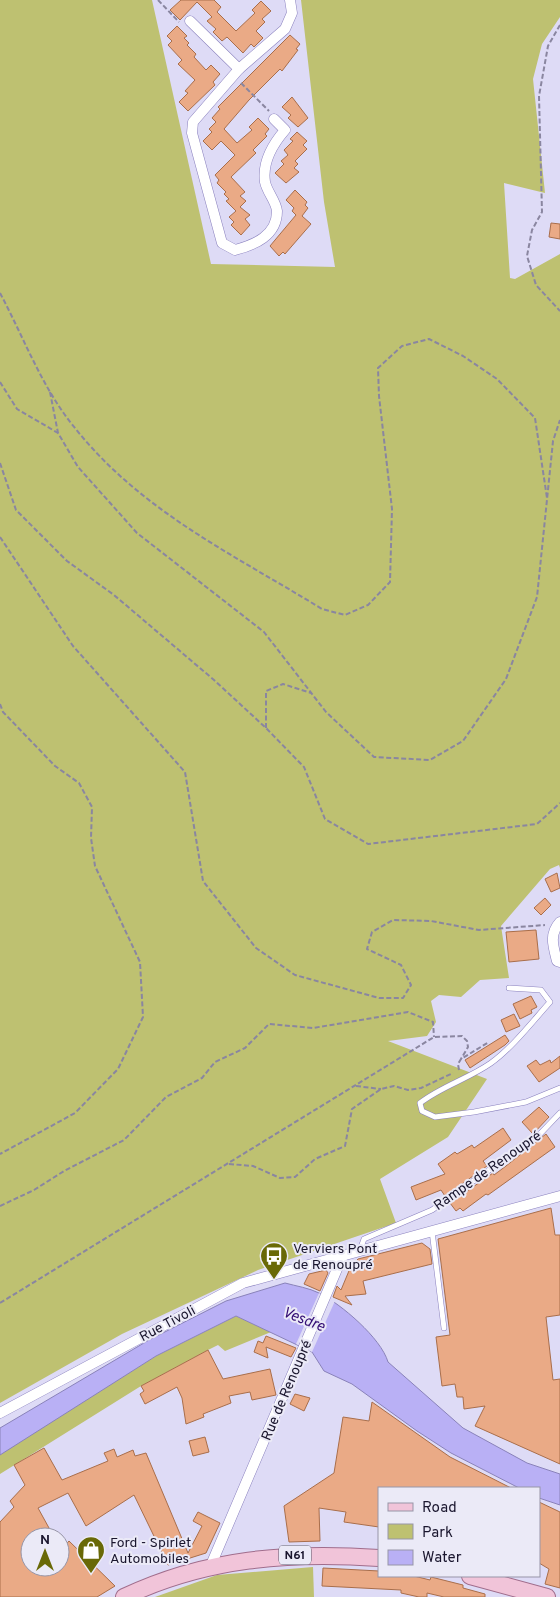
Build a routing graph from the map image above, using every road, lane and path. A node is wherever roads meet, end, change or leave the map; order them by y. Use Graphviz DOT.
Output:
graph roads {
  1 [pos="158,0"];
  2 [pos="290,0"];
  3 [pos="190,21"];
  4 [pos="560,25"];
  5 [pos="236,72"];
  6 [pos="274,118"];
  7 [pos="0,293"];
  8 [pos="560,311"];
  9 [pos="0,382"];
  10 [pos="49,390"];
  11 [pos="560,420"];
  12 [pos="58,433"];
  13 [pos="0,463"];
  14 [pos="547,498"];
  15 [pos="0,537"];
  16 [pos="310,693"];
  17 [pos="0,704"];
  18 [pos="266,728"];
  19 [pos="560,803"];
  20 [pos="559,923"];
  21 [pos="560,962"];
  22 [pos="509,988"];
  23 [pos="434,1037"];
  24 [pos="489,1042"];
  25 [pos="461,1059"];
  26 [pos="355,1086"];
  27 [pos="560,1088"];
  28 [pos="381,1089"];
  29 [pos="560,1113"];
  30 [pos="0,1154"];
  31 [pos="227,1164"];
  32 [pos="560,1196"];
  33 [pos="0,1206"];
  34 [pos="432,1230"];
  35 [pos="360,1250"];
  36 [pos="343,1255"];
  37 [pos="0,1303"];
  38 [pos="444,1328"];
  39 [pos="0,1413"];
  40 [pos="378,1558"];
  41 [pos="211,1565"];
  42 [pos="474,1577"];
  43 [pos="124,1597"];
  44 [pos="547,1597"];
  1 -- 3 [label="path"];
  2 -- 5 [label="street"];
  3 -- 5 [label="street"];
  4 -- 8 [label="path"];
  5 -- 6 [label="path"];
  5 -- 6 [label="street"];
  7 -- 10 [label="path"];
  9 -- 12 [label="path"];
  10 -- 12 [label="path"];
  10 -- 14 [label="path"];
  11 -- 14 [label="path"];
  12 -- 16 [label="path"];
  13 -- 18 [label="path"];
  14 -- 16 [label="path"];
  15 -- 20 [label="path"];
  16 -- 18 [label="path"];
  17 -- 30 [label="path"];
  18 -- 19 [label="path"];
  20 -- 21 [label="street"];
  22 -- 27 [label="lane"];
  23 -- 25 [label="path"];
  23 -- 26 [label="path"];
  23 -- 33 [label="path"];
  24 -- 25 [label="path"];
  25 -- 28 [label="path"];
  26 -- 28 [label="path"];
  26 -- 31 [label="path"];
  28 -- 31 [label="path"];
  29 -- 35 [label="lane, Rampe de Renoupré"];
  31 -- 37 [label="path"];
  32 -- 34 [label="street"];
  34 -- 35 [label="street"];
  34 -- 38 [label="lane"];
  35 -- 36 [label="street"];
  36 -- 39 [label="street, Rue Tivoli"];
  36 -- 41 [label="street, Rue de Renoupré"];
  40 -- 41 [label="main road, N61"];
  41 -- 43 [label="main road, N61"];
  42 -- 44 [label="main road"];
}
